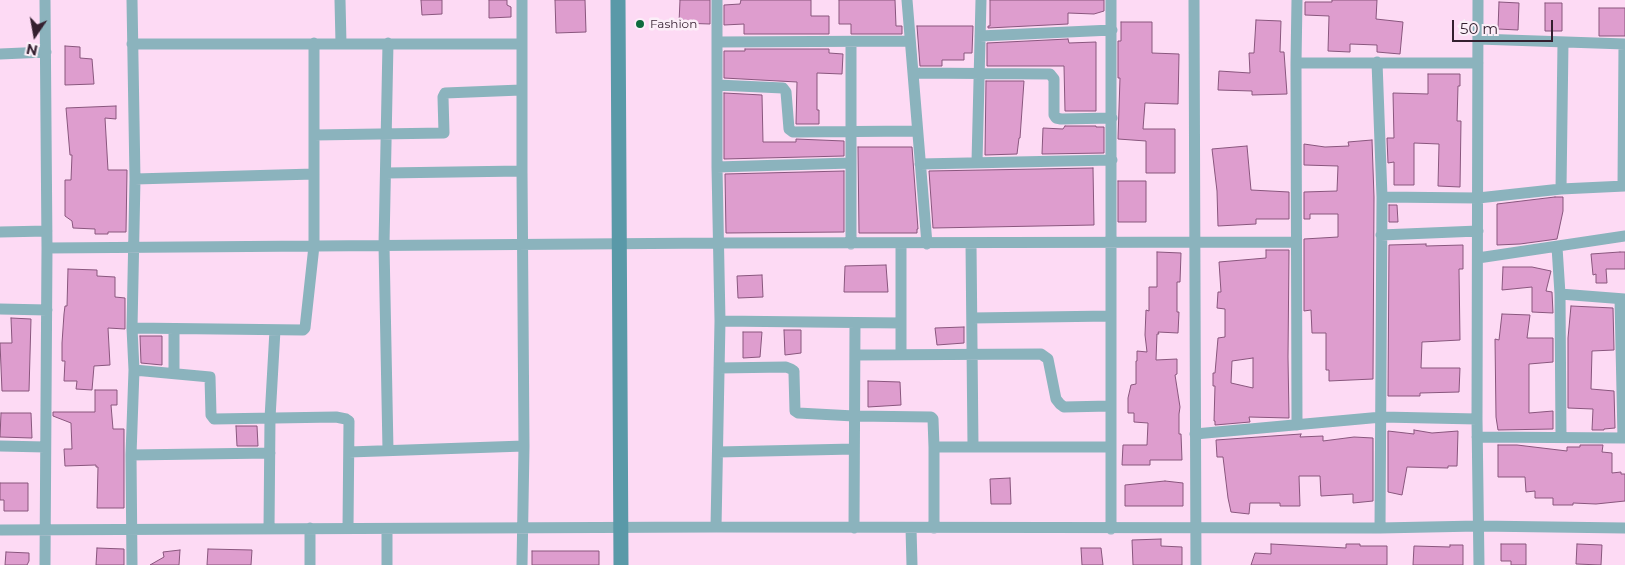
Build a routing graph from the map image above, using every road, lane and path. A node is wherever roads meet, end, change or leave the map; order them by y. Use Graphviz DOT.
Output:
graph roads {
  1 [pos="45,0"];
  2 [pos="132,0"];
  3 [pos="340,0"];
  4 [pos="522,0"];
  5 [pos="618,0"];
  6 [pos="717,0"];
  7 [pos="907,0"];
  8 [pos="981,0"];
  9 [pos="1111,0"];
  10 [pos="1194,0"];
  11 [pos="1297,0"];
  12 [pos="1478,0"];
  13 [pos="1112,30"];
  14 [pos="980,36"];
  15 [pos="1478,39"];
  16 [pos="910,41"];
  17 [pos="718,42"];
  18 [pos="851,42"];
  19 [pos="314,43"];
  20 [pos="341,43"];
  21 [pos="388,43"];
  22 [pos="1563,43"];
  23 [pos="132,44"];
  24 [pos="522,44"];
  25 [pos="1625,44"];
  26 [pos="46,52"];
  27 [pos="0,54"];
  28 [pos="1296,62"];
  29 [pos="1377,62"];
  30 [pos="1478,63"];
  31 [pos="913,73"];
  32 [pos="979,74"];
  33 [pos="717,84"];
  34 [pos="522,90"];
  35 [pos="1112,118"];
  36 [pos="917,131"];
  37 [pos="851,132"];
  38 [pos="314,135"];
  39 [pos="386,135"];
  40 [pos="1112,160"];
  41 [pos="977,162"];
  42 [pos="851,163"];
  43 [pos="920,164"];
  44 [pos="717,167"];
  45 [pos="522,171"];
  46 [pos="386,173"];
  47 [pos="314,174"];
  48 [pos="135,179"];
  49 [pos="1624,186"];
  50 [pos="1561,189"];
  51 [pos="1382,197"];
  52 [pos="1478,198"];
  53 [pos="47,231"];
  54 [pos="1478,231"];
  55 [pos="0,232"];
  56 [pos="1381,234"];
  57 [pos="1625,236"];
  58 [pos="1194,242"];
  59 [pos="1296,242"];
  60 [pos="718,243"];
  61 [pos="1111,243"];
  62 [pos="619,244"];
  63 [pos="851,244"];
  64 [pos="901,244"];
  65 [pos="926,244"];
  66 [pos="971,244"];
  67 [pos="523,245"];
  68 [pos="314,246"];
  69 [pos="384,246"];
  70 [pos="134,247"];
  71 [pos="1557,247"];
  72 [pos="47,248"];
  73 [pos="1478,258"];
  74 [pos="1560,294"];
  75 [pos="1623,299"];
  76 [pos="0,309"];
  77 [pos="47,310"];
  78 [pos="1111,316"];
  79 [pos="972,318"];
  80 [pos="720,321"];
  81 [pos="855,322"];
  82 [pos="901,323"];
  83 [pos="132,328"];
  84 [pos="174,329"];
  85 [pos="275,330"];
  86 [pos="900,354"];
  87 [pos="972,354"];
  88 [pos="855,355"];
  89 [pos="719,368"];
  90 [pos="134,370"];
  91 [pos="174,373"];
  92 [pos="1110,406"];
  93 [pos="854,416"];
  94 [pos="1382,417"];
  95 [pos="270,418"];
  96 [pos="1477,419"];
  97 [pos="1297,426"];
  98 [pos="1195,434"];
  99 [pos="1477,437"];
  100 [pos="1562,437"];
  101 [pos="1624,438"];
  102 [pos="0,446"];
  103 [pos="524,446"];
  104 [pos="973,446"];
  105 [pos="45,447"];
  106 [pos="934,447"];
  107 [pos="1110,447"];
  108 [pos="854,449"];
  109 [pos="388,450"];
  110 [pos="349,452"];
  111 [pos="718,452"];
  112 [pos="270,453"];
  113 [pos="131,455"];
  114 [pos="1478,526"];
  115 [pos="716,527"];
  116 [pos="1196,527"];
  117 [pos="132,528"];
  118 [pos="269,528"];
  119 [pos="310,528"];
  120 [pos="348,528"];
  121 [pos="620,528"];
  122 [pos="854,528"];
  123 [pos="912,528"];
  124 [pos="934,528"];
  125 [pos="1380,528"];
  126 [pos="1625,528"];
  127 [pos="46,529"];
  128 [pos="387,529"];
  129 [pos="522,529"];
  130 [pos="1111,529"];
  131 [pos="0,530"];
  132 [pos="45,565"];
  133 [pos="132,565"];
  134 [pos="310,565"];
  135 [pos="387,565"];
  136 [pos="522,565"];
  137 [pos="620,565"];
  138 [pos="912,565"];
  139 [pos="1196,565"];
  140 [pos="1478,565"];
  1 -- 26 [label="street"];
  2 -- 23 [label="street"];
  3 -- 20 [label="street"];
  4 -- 24 [label="street"];
  5 -- 62 [label="street"];
  6 -- 17 [label="street"];
  7 -- 16 [label="street"];
  8 -- 14 [label="street"];
  9 -- 13 [label="street"];
  10 -- 58 [label="street"];
  11 -- 28 [label="street"];
  12 -- 15 [label="street"];
  13 -- 14 [label="street"];
  13 -- 35 [label="street"];
  14 -- 32 [label="street"];
  15 -- 22 [label="street"];
  15 -- 30 [label="street"];
  16 -- 18 [label="street"];
  16 -- 31 [label="street"];
  17 -- 18 [label="street"];
  17 -- 33 [label="street"];
  18 -- 37 [label="street"];
  19 -- 20 [label="street"];
  19 -- 23 [label="street"];
  19 -- 38 [label="street"];
  20 -- 21 [label="street"];
  21 -- 24 [label="street"];
  21 -- 39 [label="street"];
  22 -- 25 [label="street"];
  22 -- 50 [label="street"];
  23 -- 48 [label="street"];
  24 -- 34 [label="street"];
  25 -- 49 [label="street"];
  26 -- 27 [label="street"];
  26 -- 53 [label="street"];
  28 -- 29 [label="street"];
  28 -- 59 [label="street"];
  29 -- 30 [label="street"];
  29 -- 51 [label="street"];
  30 -- 52 [label="street"];
  31 -- 32 [label="street"];
  31 -- 36 [label="street"];
  32 -- 35 [label="street"];
  32 -- 41 [label="street"];
  33 -- 37 [label="street"];
  33 -- 44 [label="street"];
  34 -- 39 [label="street"];
  34 -- 45 [label="street"];
  35 -- 40 [label="street"];
  36 -- 37 [label="street"];
  36 -- 43 [label="street"];
  37 -- 42 [label="street"];
  38 -- 39 [label="street"];
  38 -- 47 [label="street"];
  39 -- 46 [label="street"];
  40 -- 41 [label="street"];
  40 -- 61 [label="street"];
  41 -- 43 [label="street"];
  42 -- 44 [label="street"];
  42 -- 63 [label="street"];
  43 -- 65 [label="street"];
  44 -- 60 [label="street"];
  45 -- 46 [label="street"];
  45 -- 67 [label="street"];
  46 -- 69 [label="street"];
  47 -- 48 [label="street"];
  47 -- 68 [label="street"];
  48 -- 70 [label="street"];
  49 -- 50 [label="street"];
  50 -- 52 [label="street"];
  51 -- 52 [label="street"];
  51 -- 56 [label="street"];
  52 -- 54 [label="street"];
  53 -- 55 [label="street"];
  53 -- 72 [label="street"];
  54 -- 56 [label="street"];
  54 -- 73 [label="street"];
  56 -- 94 [label="street"];
  57 -- 71 [label="street"];
  58 -- 59 [label="street"];
  58 -- 61 [label="street"];
  58 -- 98 [label="street"];
  59 -- 97 [label="street"];
  60 -- 62 [label="street"];
  60 -- 63 [label="street"];
  60 -- 80 [label="street"];
  61 -- 66 [label="street"];
  61 -- 78 [label="street"];
  62 -- 67 [label="street"];
  62 -- 121 [label="street"];
  63 -- 64 [label="street"];
  64 -- 65 [label="street"];
  64 -- 82 [label="street"];
  65 -- 66 [label="street"];
  66 -- 79 [label="street"];
  67 -- 69 [label="street"];
  67 -- 103 [label="street"];
  68 -- 69 [label="street"];
  68 -- 70 [label="street"];
  68 -- 85 [label="street"];
  69 -- 109 [label="street"];
  70 -- 72 [label="street"];
  70 -- 83 [label="street"];
  71 -- 73 [label="street"];
  71 -- 74 [label="street"];
  72 -- 77 [label="street"];
  73 -- 96 [label="street"];
  74 -- 75 [label="street"];
  74 -- 100 [label="street"];
  75 -- 101 [label="street"];
  76 -- 77 [label="street"];
  77 -- 105 [label="street"];
  78 -- 79 [label="street"];
  78 -- 92 [label="street"];
  79 -- 87 [label="street"];
  80 -- 81 [label="street"];
  80 -- 89 [label="street"];
  81 -- 82 [label="street"];
  81 -- 88 [label="street"];
  82 -- 86 [label="street"];
  83 -- 84 [label="street"];
  83 -- 90 [label="street"];
  84 -- 85 [label="street"];
  84 -- 91 [label="street"];
  85 -- 95 [label="street"];
  86 -- 87 [label="street"];
  86 -- 88 [label="street"];
  87 -- 92 [label="street"];
  87 -- 104 [label="street"];
  88 -- 93 [label="street"];
  89 -- 93 [label="street"];
  89 -- 111 [label="street"];
  90 -- 91 [label="street"];
  90 -- 113 [label="street"];
  91 -- 95 [label="street"];
  92 -- 107 [label="street"];
  93 -- 106 [label="street"];
  93 -- 108 [label="street"];
  94 -- 96 [label="street"];
  94 -- 97 [label="street"];
  94 -- 125 [label="street"];
  95 -- 110 [label="street"];
  95 -- 112 [label="street"];
  96 -- 99 [label="street"];
  97 -- 98 [label="street"];
  98 -- 116 [label="street"];
  99 -- 100 [label="street"];
  99 -- 114 [label="street"];
  100 -- 101 [label="street"];
  102 -- 105 [label="street"];
  103 -- 109 [label="street"];
  103 -- 129 [label="street"];
  104 -- 106 [label="street"];
  104 -- 107 [label="street"];
  105 -- 127 [label="street"];
  106 -- 124 [label="street"];
  107 -- 130 [label="street"];
  108 -- 111 [label="street"];
  108 -- 122 [label="street"];
  109 -- 110 [label="street"];
  110 -- 120 [label="street"];
  111 -- 115 [label="street"];
  112 -- 113 [label="street"];
  112 -- 118 [label="street"];
  113 -- 117 [label="street"];
  114 -- 125 [label="street"];
  114 -- 126 [label="street"];
  114 -- 140 [label="street"];
  115 -- 121 [label="street"];
  115 -- 122 [label="street"];
  116 -- 125 [label="street"];
  116 -- 130 [label="street"];
  116 -- 139 [label="street"];
  117 -- 118 [label="street"];
  117 -- 127 [label="street"];
  117 -- 133 [label="street"];
  118 -- 119 [label="street"];
  119 -- 120 [label="street"];
  119 -- 134 [label="street"];
  120 -- 128 [label="street"];
  121 -- 129 [label="street"];
  121 -- 137 [label="street"];
  122 -- 123 [label="street"];
  123 -- 124 [label="street"];
  123 -- 138 [label="street"];
  124 -- 130 [label="street"];
  127 -- 131 [label="street"];
  127 -- 132 [label="street"];
  128 -- 129 [label="street"];
  128 -- 135 [label="street"];
  129 -- 136 [label="street"];
}
